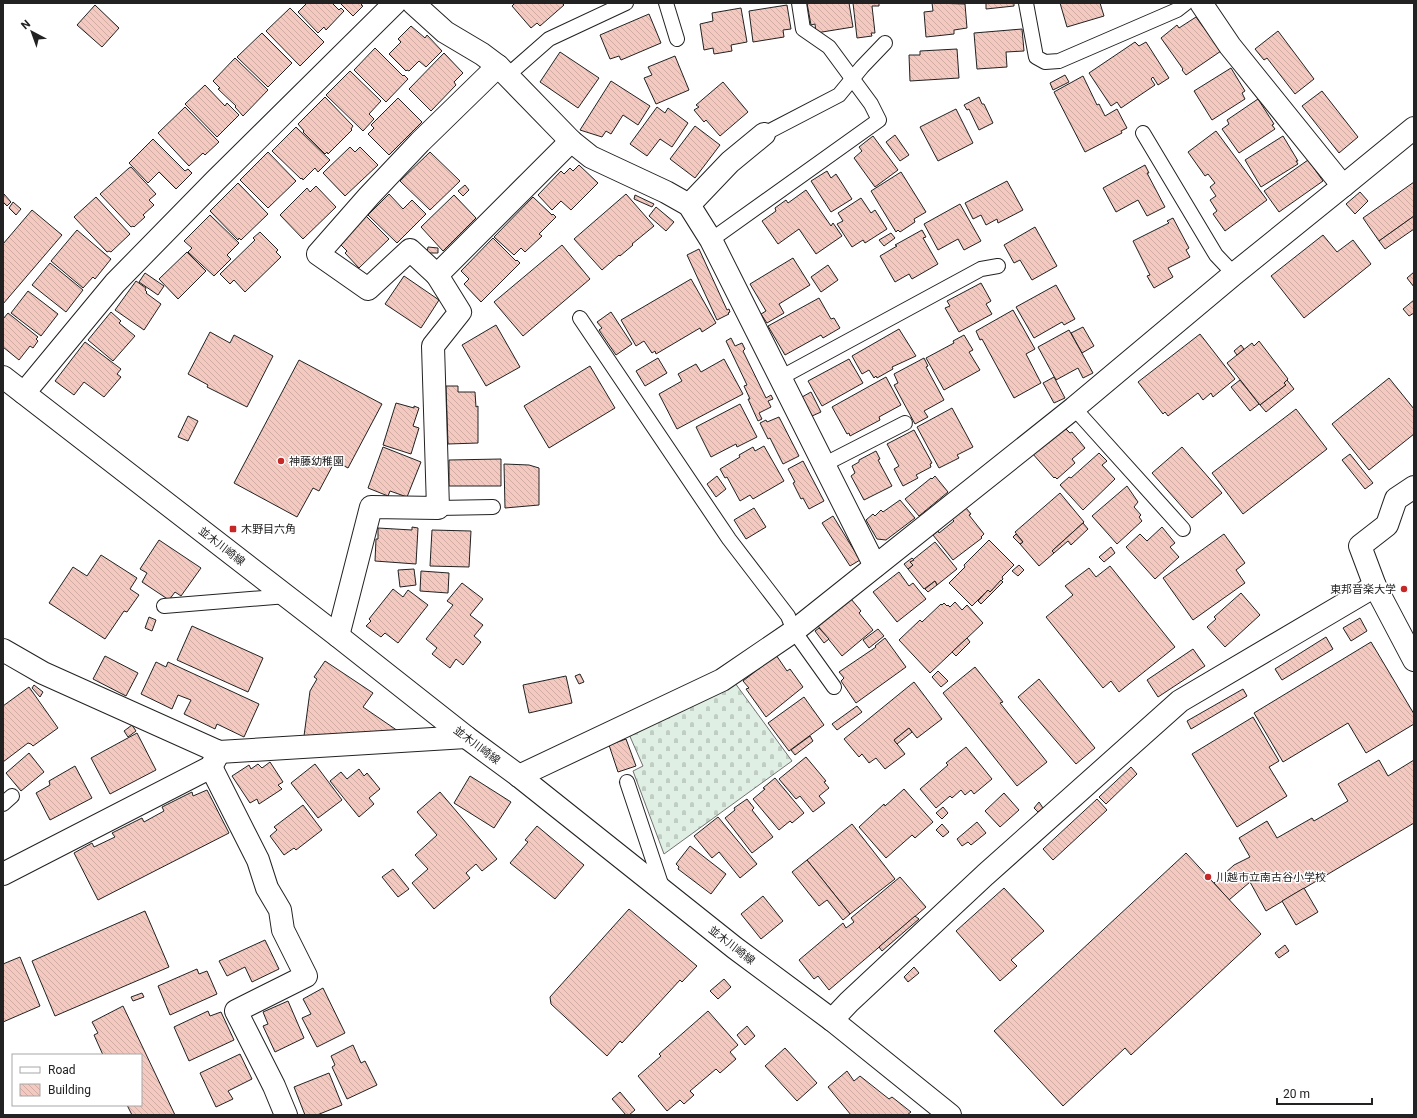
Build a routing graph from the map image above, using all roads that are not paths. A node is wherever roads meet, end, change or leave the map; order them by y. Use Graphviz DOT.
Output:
graph roads {
  1 [pos="395,3"];
  2 [pos="413,3"];
  3 [pos="626,3"];
  4 [pos="666,3"];
  5 [pos="799,3"];
  6 [pos="1026,3"];
  7 [pos="1186,3"];
  8 [pos="1201,3"];
  9 [pos="677,38"];
  10 [pos="885,43"];
  11 [pos="503,71"];
  12 [pos="852,78"];
  13 [pos="1414,128"];
  14 [pos="1143,133"];
  15 [pos="764,134"];
  16 [pos="571,141"];
  17 [pos="1343,186"];
  18 [pos="689,204"];
  19 [pos="711,240"];
  20 [pos="998,266"];
  21 [pos="1234,274"];
  22 [pos="437,276"];
  23 [pos="580,318"];
  24 [pos="3,377"];
  25 [pos="780,378"];
  26 [pos="24,393"];
  27 [pos="1074,408"];
  28 [pos="905,423"];
  29 [pos="823,465"];
  30 [pos="1414,488"];
  31 [pos="493,507"];
  32 [pos="438,508"];
  33 [pos="1183,529"];
  34 [pos="874,566"];
  35 [pos="1375,586"];
  36 [pos="287,596"];
  37 [pos="164,606"];
  38 [pos="794,631"];
  39 [pos="338,636"];
  40 [pos="3,650"];
  41 [pos="1414,660"];
  42 [pos="834,687"];
  43 [pos="466,737"];
  44 [pos="215,760"];
  45 [pos="519,776"];
  46 [pos="628,782"];
  47 [pos="3,874"];
  48 [pos="663,891"];
  49 [pos="832,1020"];
  50 [pos="939,1112"];
  51 [pos="286,1115"];
  1 -- 26 [label="street"];
  2 -- 11 [label="street"];
  3 -- 11 [label="lane"];
  4 -- 9 [label="lane"];
  5 -- 12 [label="lane"];
  6 -- 7 [label="lane"];
  8 -- 17 [label="street"];
  10 -- 12 [label="lane"];
  11 -- 16 [label="street"];
  11 -- 22 [label="street"];
  12 -- 15 [label="lane"];
  12 -- 19 [label="lane"];
  13 -- 17 [label="street"];
  14 -- 21 [label="lane"];
  15 -- 18 [label="street"];
  16 -- 18 [label="street"];
  16 -- 22 [label="street"];
  17 -- 21 [label="street"];
  18 -- 19 [label="street"];
  19 -- 25 [label="street"];
  20 -- 25 [label="lane"];
  21 -- 27 [label="street"];
  22 -- 32 [label="street"];
  23 -- 38 [label="lane"];
  24 -- 26 [label="street, 並木川崎線"];
  25 -- 29 [label="street"];
  26 -- 36 [label="street, 並木川崎線"];
  27 -- 33 [label="lane"];
  27 -- 34 [label="street"];
  28 -- 29 [label="lane"];
  29 -- 34 [label="street"];
  30 -- 35 [label="street"];
  31 -- 32 [label="lane"];
  32 -- 39 [label="street"];
  34 -- 38 [label="street"];
  35 -- 41 [label="street"];
  35 -- 49 [label="street"];
  36 -- 37 [label="lane"];
  36 -- 39 [label="street, 並木川崎線"];
  38 -- 42 [label="lane"];
  38 -- 45 [label="street"];
  39 -- 43 [label="street, 並木川崎線"];
  40 -- 44 [label="street"];
  43 -- 44 [label="street"];
  43 -- 45 [label="street, 並木川崎線"];
  44 -- 47 [label="street"];
  44 -- 51 [label="street"];
  45 -- 48 [label="street, 並木川崎線"];
  46 -- 48 [label="lane"];
  48 -- 49 [label="street, 並木川崎線"];
  49 -- 50 [label="street, 並木川崎線"];
}
